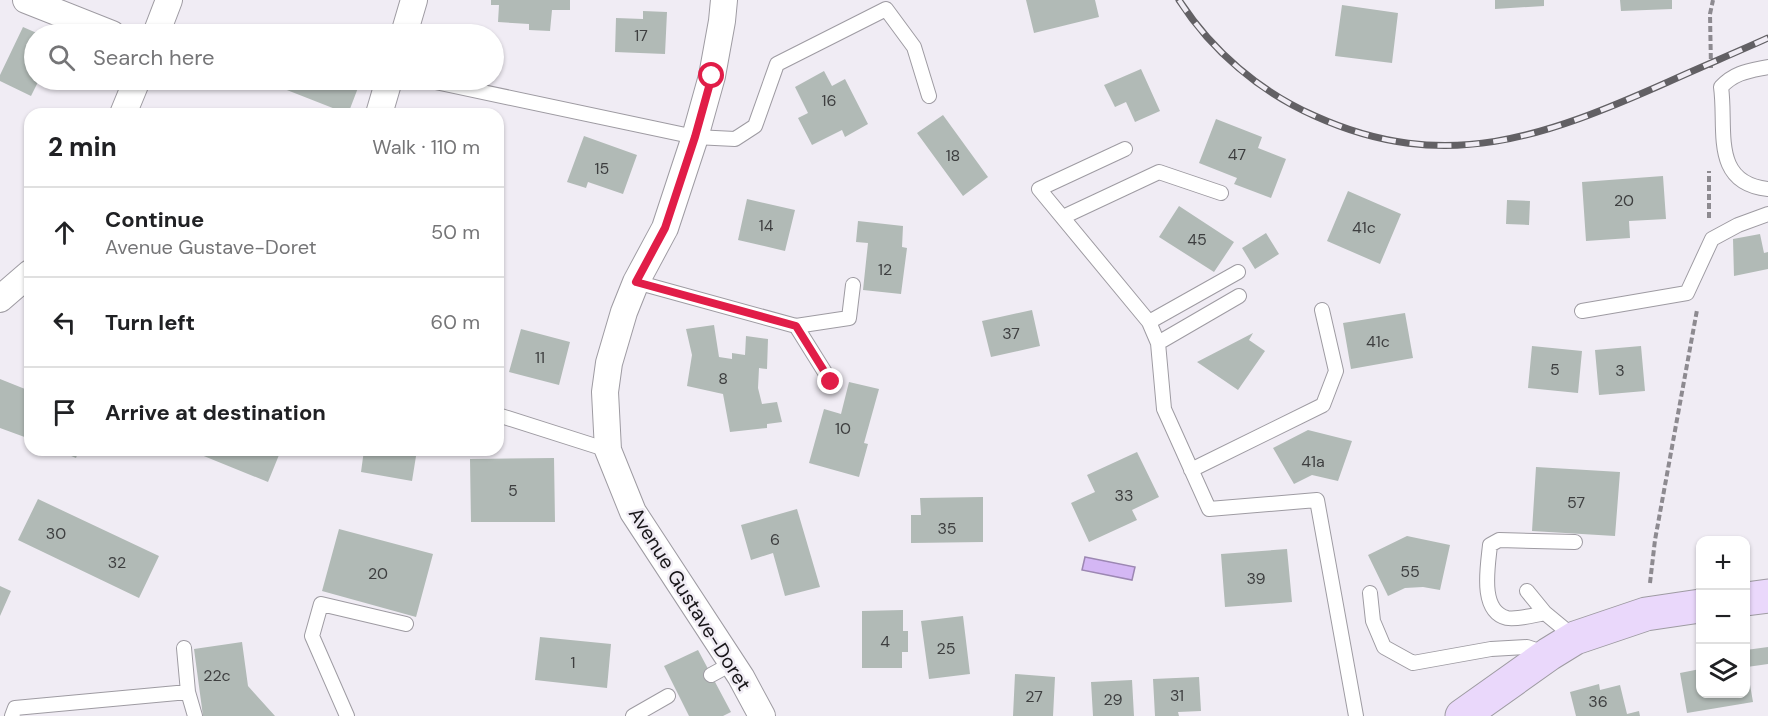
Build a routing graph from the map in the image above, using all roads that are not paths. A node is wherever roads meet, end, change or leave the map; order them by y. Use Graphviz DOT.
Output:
graph roads {
  1 [pos="26,0"];
  2 [pos="169,0"];
  3 [pos="414,0"];
  4 [pos="724,0"];
  5 [pos="87,24"];
  6 [pos="160,24"];
  7 [pos="407,24"];
  8 [pos="1768,67"];
  9 [pos="133,90"];
  10 [pos="387,90"];
  11 [pos="473,90"];
  12 [pos="929,96"];
  13 [pos="125,108"];
  14 [pos="381,108"];
  15 [pos="695,137"];
  16 [pos="1125,149"];
  17 [pos="1768,189"];
  18 [pos="1221,193"];
  19 [pos="1768,214"];
  20 [pos="1063,217"];
  21 [pos="1238,272"];
  22 [pos="24,278"];
  23 [pos="636,282"];
  24 [pos="853,285"];
  25 [pos="1239,296"];
  26 [pos="0,299"];
  27 [pos="1322,310"];
  28 [pos="1582,311"];
  29 [pos="1149,322"];
  30 [pos="796,326"];
  31 [pos="1158,343"];
  32 [pos="831,382"];
  33 [pos="504,418"];
  34 [pos="608,450"];
  35 [pos="1191,470"];
  36 [pos="1575,542"];
  37 [pos="1527,591"];
  38 [pos="1370,593"];
  39 [pos="1768,596"];
  40 [pos="1750,598"];
  41 [pos="1696,607"];
  42 [pos="1545,613"];
  43 [pos="406,624"];
  44 [pos="1562,646"];
  45 [pos="184,648"];
  46 [pos="188,692"];
  47 [pos="668,696"];
  48 [pos="1478,711"];
  49 [pos="12,716"];
  50 [pos="195,716"];
  51 [pos="347,716"];
  52 [pos="633,716"];
  53 [pos="762,716"];
  54 [pos="1356,716"];
  1 -- 5 [label="street"];
  2 -- 6 [label="street"];
  3 -- 7 [label="street"];
  4 -- 15 [label="street, Avenue Gustave-Doret"];
  8 -- 17 [label="lane"];
  9 -- 13 [label="street"];
  10 -- 14 [label="street"];
  11 -- 15 [label="lane"];
  12 -- 15 [label="lane"];
  15 -- 23 [label="street, Avenue Gustave-Doret"];
  16 -- 20 [label="lane"];
  18 -- 20 [label="lane"];
  19 -- 28 [label="lane"];
  20 -- 29 [label="lane"];
  21 -- 29 [label="lane"];
  22 -- 26 [label="street"];
  23 -- 30 [label="lane"];
  23 -- 34 [label="street, Avenue Gustave-Doret"];
  24 -- 30 [label="lane"];
  25 -- 31 [label="lane"];
  27 -- 35 [label="lane"];
  29 -- 31 [label="lane"];
  30 -- 32 [label="lane"];
  31 -- 35 [label="lane"];
  33 -- 34 [label="lane"];
  34 -- 53 [label="street, Avenue Gustave-Doret"];
  35 -- 54 [label="lane"];
  36 -- 42 [label="lane"];
  37 -- 42 [label="lane"];
  38 -- 44 [label="lane"];
  39 -- 40 [label="main road"];
  41 -- 44 [label="main road"];
  42 -- 44 [label="lane"];
  43 -- 51 [label="lane"];
  44 -- 48 [label="main road"];
  45 -- 46 [label="lane"];
  46 -- 49 [label="lane"];
  46 -- 50 [label="lane"];
  47 -- 52 [label="lane"];
}
